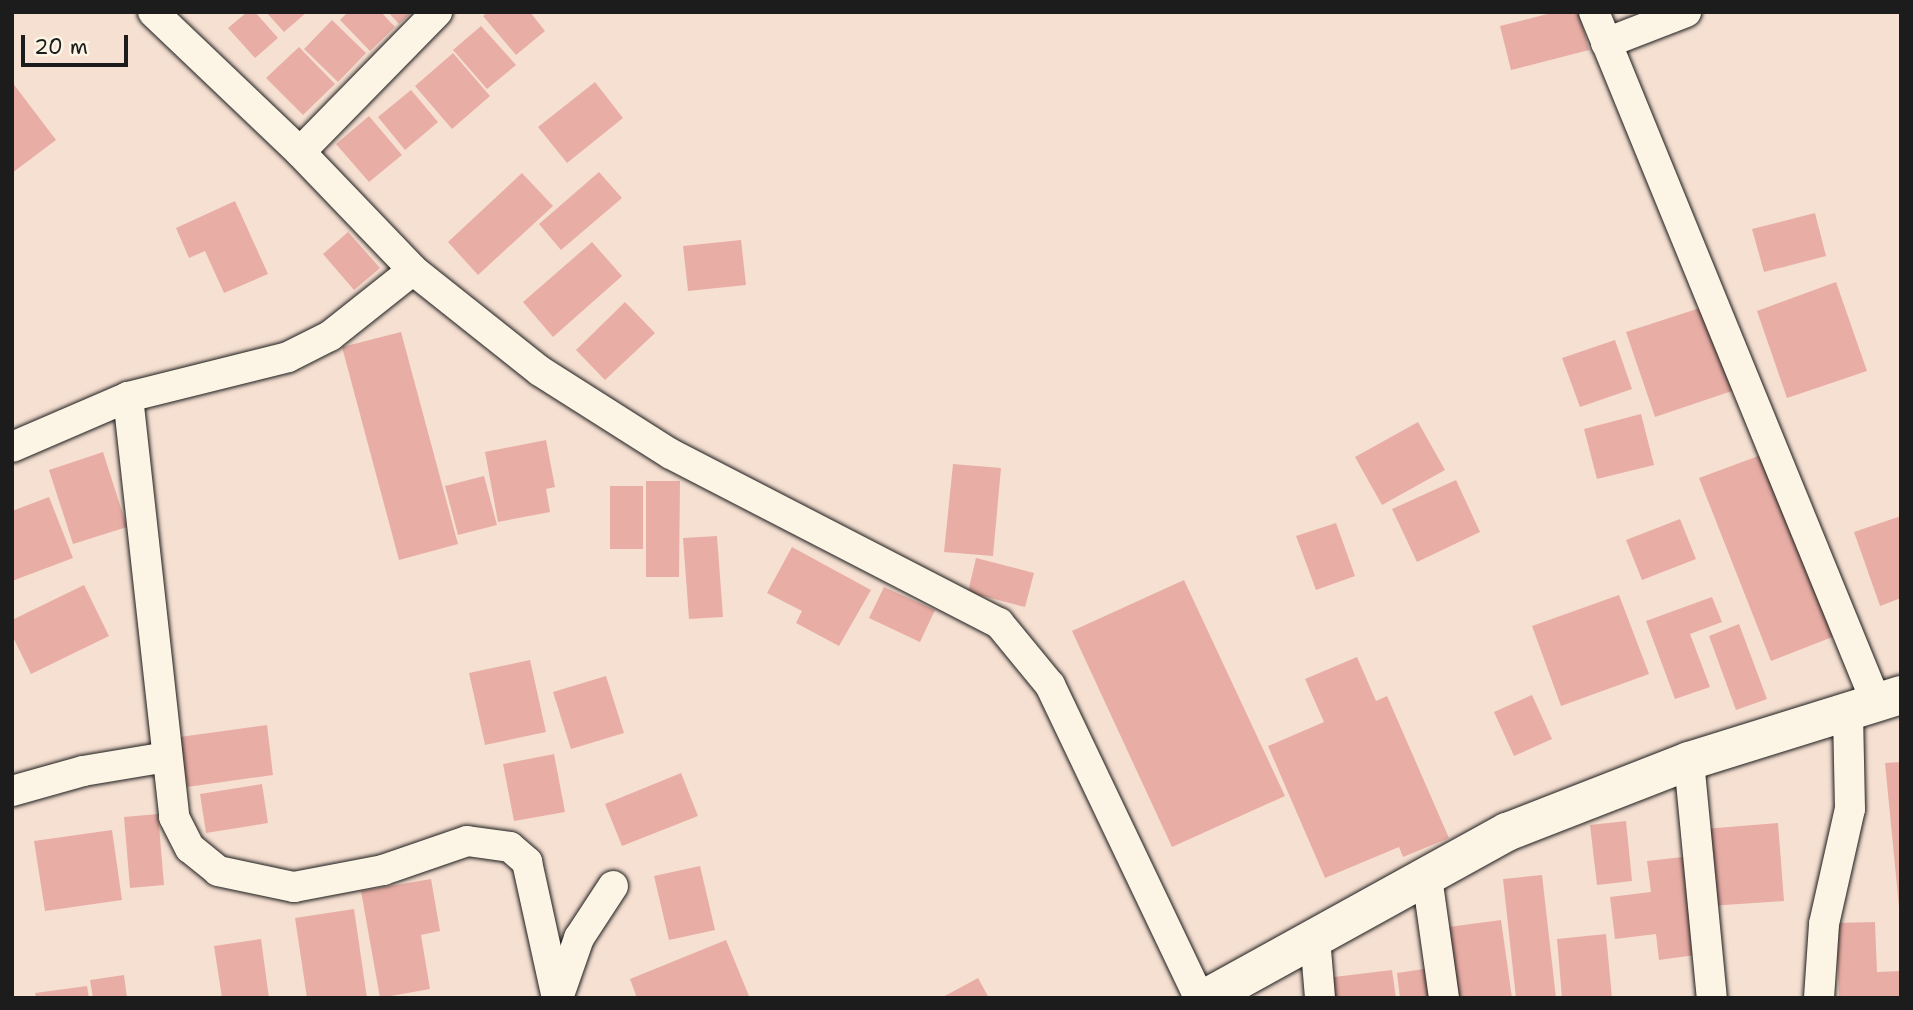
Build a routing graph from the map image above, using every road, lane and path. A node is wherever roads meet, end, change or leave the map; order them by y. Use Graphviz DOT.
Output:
graph roads {
  1 [pos="438,12"];
  2 [pos="1594,12"];
  3 [pos="1686,12"];
  4 [pos="166,16"];
  5 [pos="1606,43"];
  6 [pos="300,152"];
  7 [pos="413,270"];
  8 [pos="128,397"];
  9 [pos="12,447"];
  10 [pos="1875,703"];
  11 [pos="167,757"];
  12 [pos="1689,761"];
  13 [pos="12,791"];
  14 [pos="1427,877"];
  15 [pos="613,886"];
  16 [pos="1315,938"];
  17 [pos="557,998"];
  18 [pos="1199,998"];
  19 [pos="1206,998"];
  20 [pos="1320,998"];
  21 [pos="1444,998"];
  22 [pos="1713,998"];
  23 [pos="1819,998"];
  1 -- 6 [label="street"];
  2 -- 5 [label="street"];
  3 -- 5 [label="street"];
  4 -- 6 [label="street"];
  5 -- 10 [label="street"];
  6 -- 7 [label="street"];
  7 -- 8 [label="street"];
  7 -- 18 [label="street"];
  8 -- 9 [label="street"];
  8 -- 11 [label="street"];
  10 -- 12 [label="street"];
  10 -- 23 [label="street"];
  11 -- 13 [label="street"];
  11 -- 17 [label="street"];
  12 -- 14 [label="street"];
  12 -- 22 [label="street"];
  14 -- 16 [label="street"];
  14 -- 21 [label="street"];
  15 -- 17 [label="street"];
  16 -- 19 [label="street"];
  16 -- 20 [label="street"];
}
